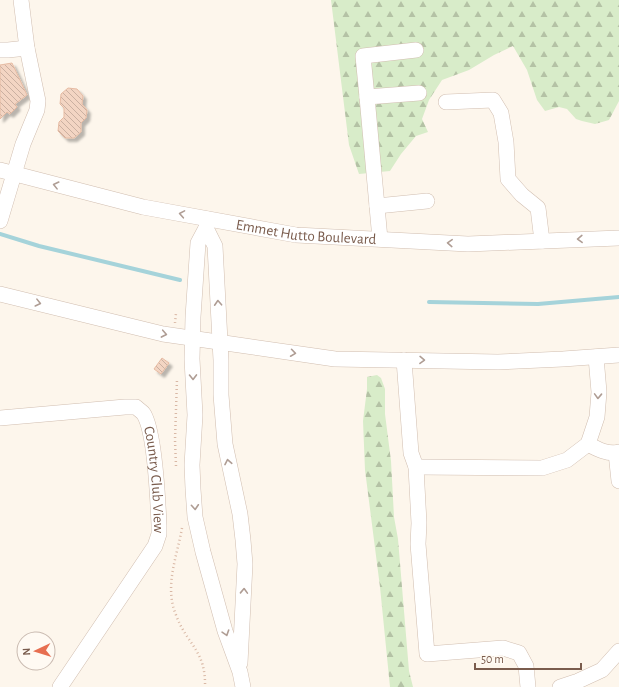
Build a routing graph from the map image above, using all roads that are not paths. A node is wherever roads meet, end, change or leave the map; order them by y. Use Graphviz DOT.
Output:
graph roads {
  1 [pos="21,0"];
  2 [pos="27,48"];
  3 [pos="0,50"];
  4 [pos="416,50"];
  5 [pos="419,92"];
  6 [pos="367,97"];
  7 [pos="446,102"];
  8 [pos="7,172"];
  9 [pos="427,201"];
  10 [pos="377,206"];
  11 [pos="1,216"];
  12 [pos="207,223"];
  13 [pos="619,238"];
  14 [pos="380,239"];
  15 [pos="542,241"];
  16 [pos="0,294"];
  17 [pos="193,338"];
  18 [pos="220,342"];
  19 [pos="619,355"];
  20 [pos="596,357"];
  21 [pos="404,360"];
  22 [pos="0,418"];
  23 [pos="588,444"];
  24 [pos="618,453"];
  25 [pos="416,468"];
  26 [pos="619,481"];
  27 [pos="619,651"];
  28 [pos="240,672"];
  29 [pos="60,687"];
  30 [pos="243,687"];
  31 [pos="528,687"];
  32 [pos="560,687"];
  1 -- 2 [label="street"];
  2 -- 3 [label="street"];
  2 -- 8 [label="street"];
  4 -- 6 [label="street"];
  5 -- 6 [label="street"];
  6 -- 10 [label="street"];
  7 -- 15 [label="street"];
  8 -- 11 [label="street"];
  12 -- 8 [label="street, Emmet Hutto Boulevard, one-way"];
  9 -- 10 [label="street"];
  10 -- 14 [label="street"];
  12 -- 14 [label="street, Emmet Hutto Boulevard"];
  12 -- 17 [label="street"];
  18 -- 12 [label="street, one-way"];
  13 -- 15 [label="street, Emmet Hutto Boulevard, one-way"];
  15 -- 14 [label="street, Emmet Hutto Boulevard, one-way"];
  16 -- 17 [label="street, one-way"];
  17 -- 18 [label="street"];
  17 -- 28 [label="street, one-way"];
  18 -- 21 [label="street, one-way"];
  28 -- 18 [label="street, one-way"];
  19 -- 20 [label="street"];
  21 -- 20 [label="street, one-way"];
  20 -- 23 [label="street, one-way"];
  21 -- 25 [label="street"];
  22 -- 29 [label="street, Country Club View"];
  23 -- 24 [label="street"];
  23 -- 25 [label="street"];
  24 -- 26 [label="street"];
  25 -- 31 [label="street"];
  27 -- 32 [label="street"];
  28 -- 30 [label="street"];
}
